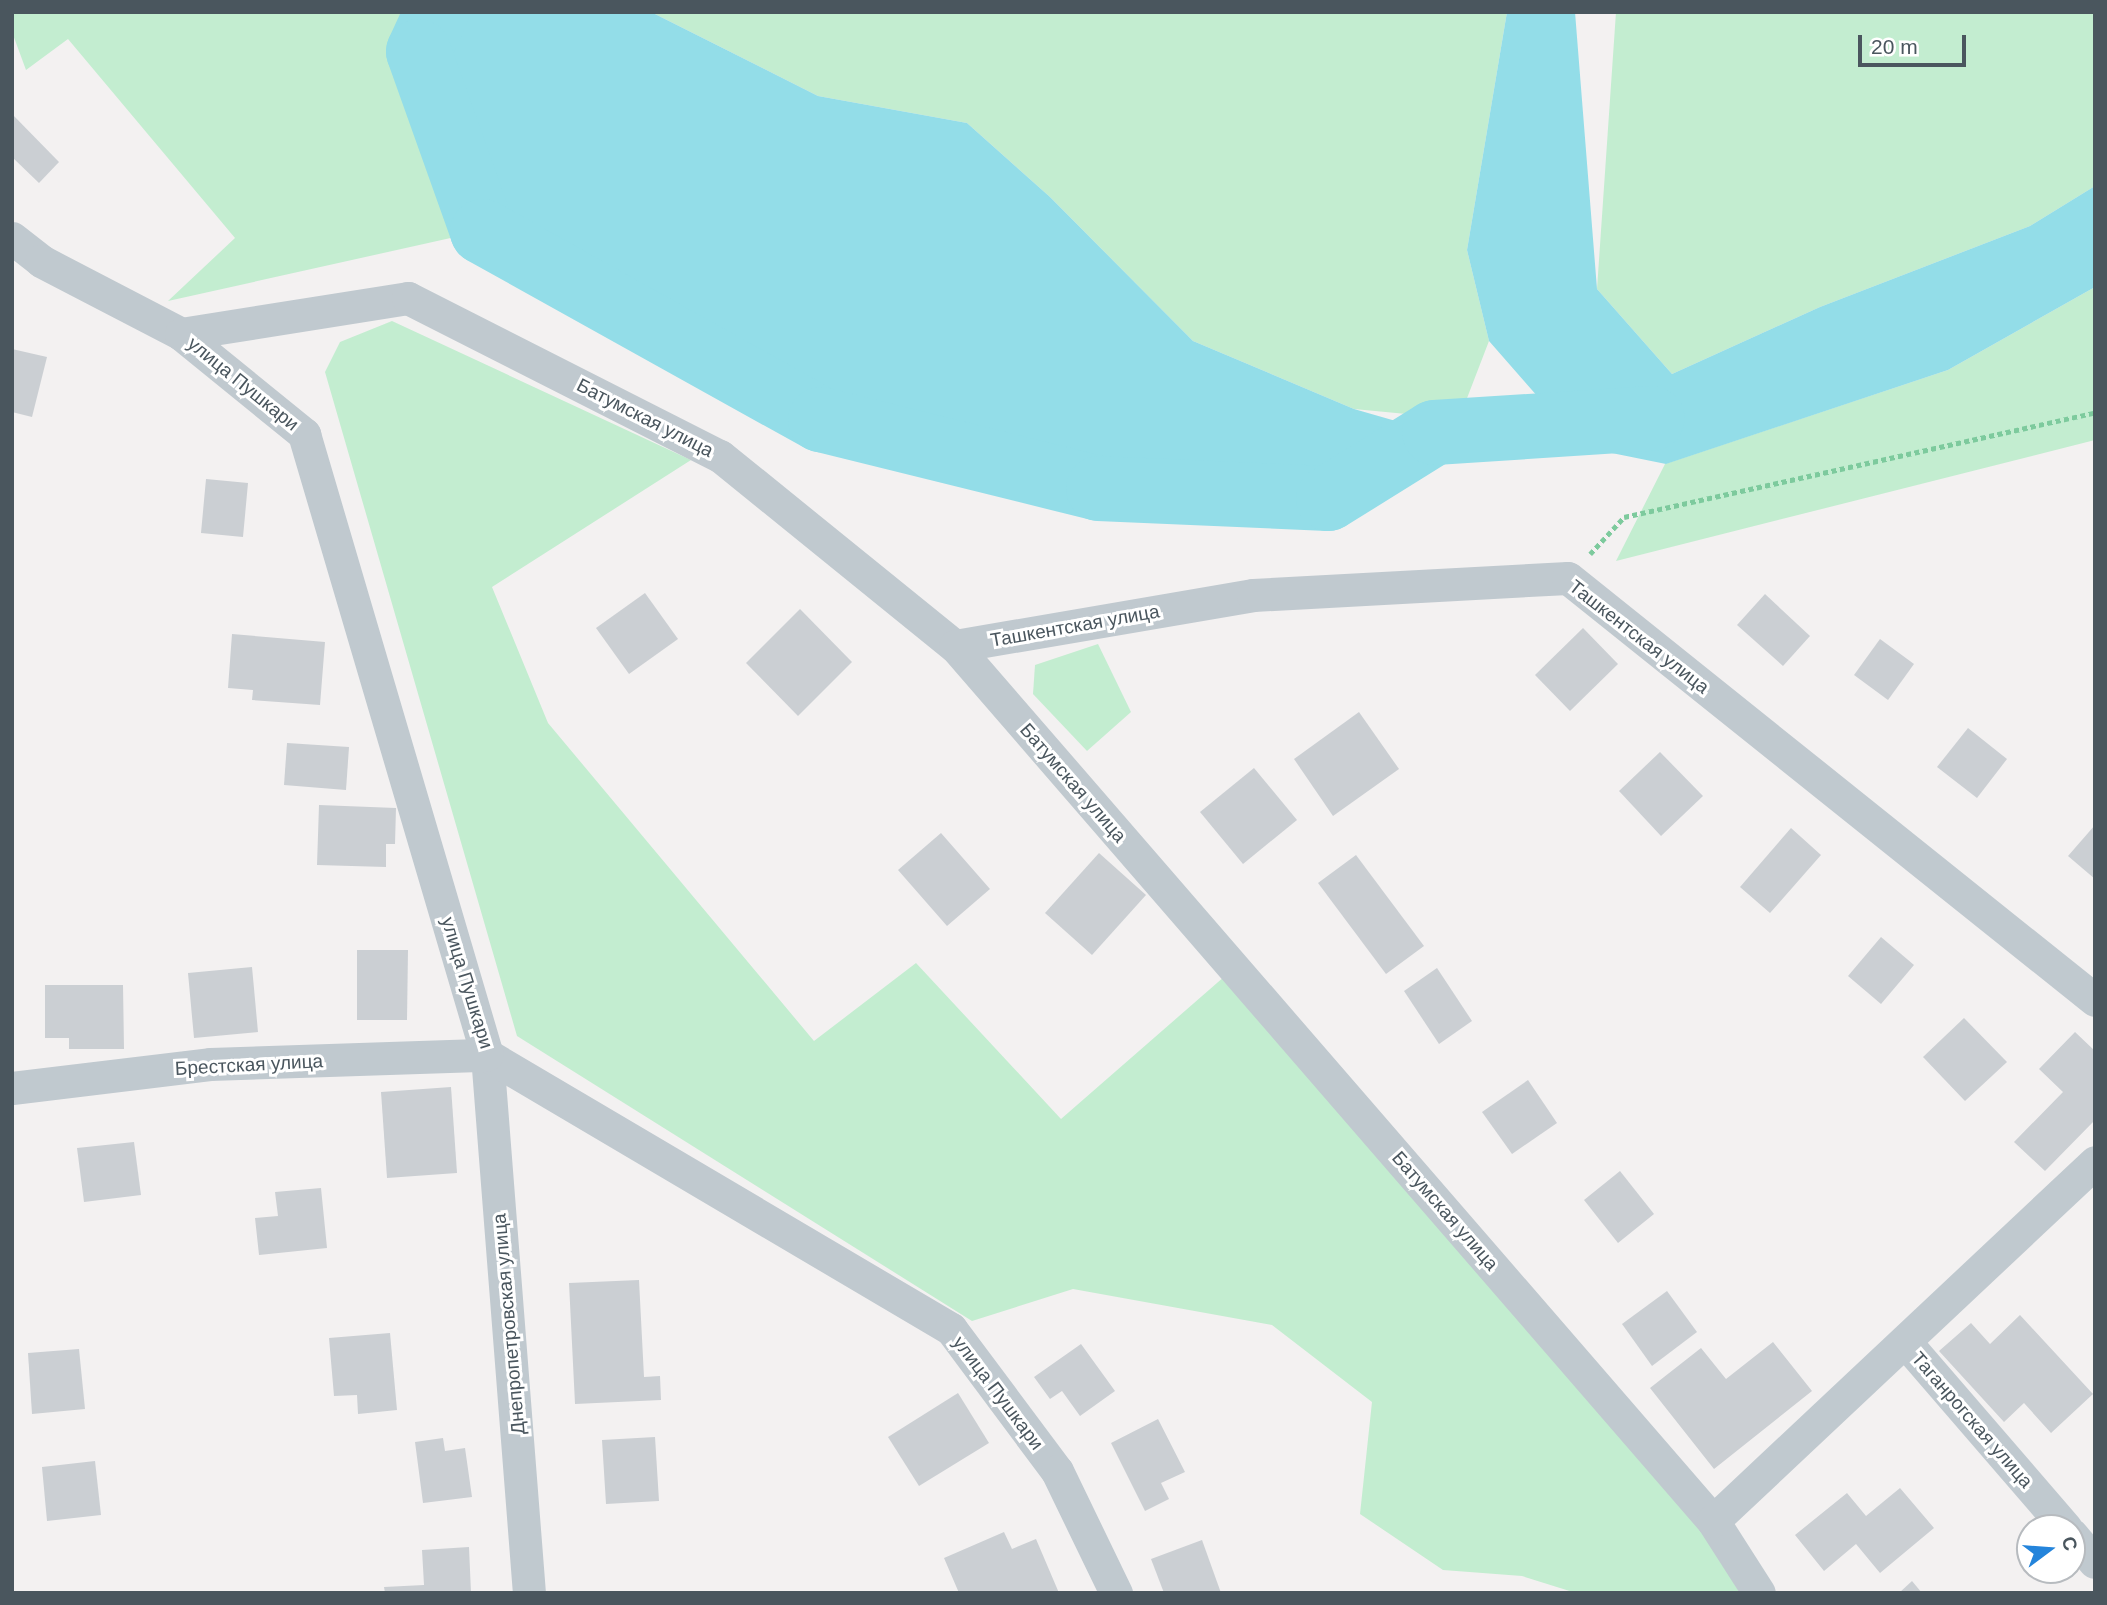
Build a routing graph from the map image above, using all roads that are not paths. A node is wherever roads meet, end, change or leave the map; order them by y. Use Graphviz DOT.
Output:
graph roads {
  1 [pos="12,238"];
  2 [pos="181,334"];
  3 [pos="955,646"];
  4 [pos="2092,993"];
  5 [pos="487,1055"];
  6 [pos="12,1088"];
  7 [pos="2095,1162"];
  8 [pos="1906,1344"];
  9 [pos="2054,1514"];
  10 [pos="1713,1521"];
  11 [pos="528,1593"];
  12 [pos="1116,1593"];
  13 [pos="1759,1593"];
  1 -- 2 [label="street, улица Пушкари"];
  2 -- 3 [label="street, Батумская улица"];
  2 -- 5 [label="street, улица Пушкари"];
  3 -- 4 [label="street, Ташкентская улица"];
  3 -- 10 [label="street, Батумская улица"];
  5 -- 6 [label="street, Брестская улица"];
  5 -- 11 [label="street, Днепропетровская улица"];
  5 -- 12 [label="street, улица Пушкари"];
  7 -- 8 [label="street"];
  8 -- 9 [label="street, Таганрогская улица"];
  8 -- 10 [label="street"];
  10 -- 13 [label="street, Батумская улица"];
}
